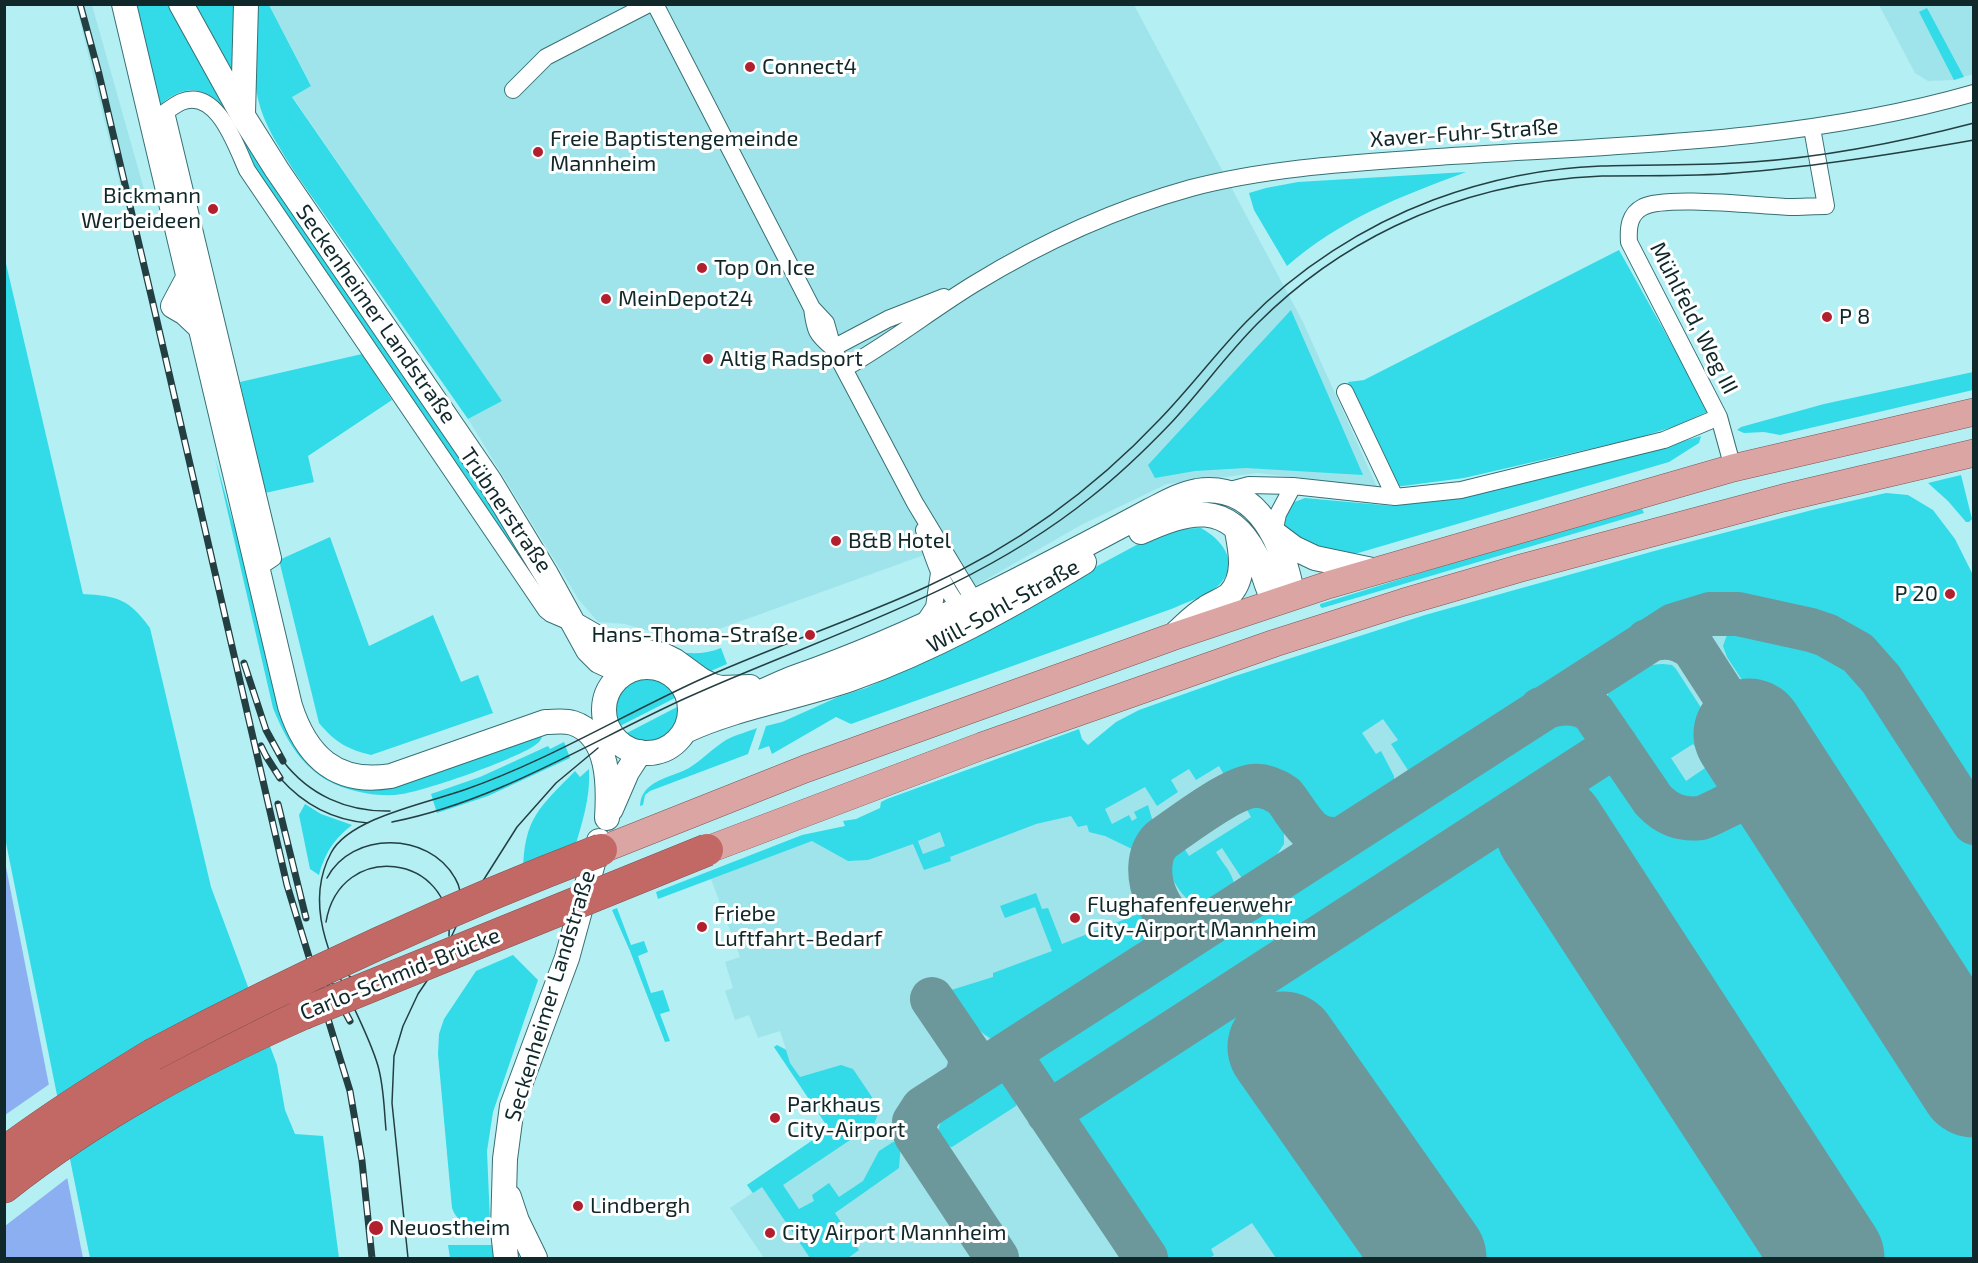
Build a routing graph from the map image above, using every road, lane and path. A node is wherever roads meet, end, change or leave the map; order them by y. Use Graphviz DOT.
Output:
graph roads {
  1 [pos="124,4"];
  2 [pos="181,4"];
  3 [pos="246,4"];
  4 [pos="649,4"];
  5 [pos="655,4"];
  6 [pos="513,90"];
  7 [pos="1974,93"];
  8 [pos="160,116"];
  9 [pos="243,116"];
  10 [pos="1812,128"];
  11 [pos="975,284"];
  12 [pos="833,348"];
  13 [pos="845,368"];
  14 [pos="1345,393"];
  15 [pos="1974,412"];
  16 [pos="1719,417"];
  17 [pos="1974,453"];
  18 [pos="1733,468"];
  19 [pos="1293,486"];
  20 [pos="1222,492"];
  21 [pos="1395,497"];
  22 [pos="915,503"];
  23 [pos="1191,513"];
  24 [pos="1238,531"];
  25 [pos="1274,532"];
  26 [pos="258,568"];
  27 [pos="1377,571"];
  28 [pos="939,573"];
  29 [pos="1286,605"];
  30 [pos="970,611"];
  31 [pos="572,622"];
  32 [pos="920,628"];
  33 [pos="1316,630"];
  34 [pos="1172,637"];
  35 [pos="1275,644"];
  36 [pos="625,673"];
  37 [pos="773,685"];
  38 [pos="688,697"];
  39 [pos="737,713"];
  40 [pos="605,716"];
  41 [pos="545,722"];
  42 [pos="685,731"];
  43 [pos="618,741"];
  44 [pos="640,752"];
  45 [pos="612,804"];
  46 [pos="601,850"];
  47 [pos="707,850"];
  48 [pos="4,1153"];
  49 [pos="4,1188"];
  50 [pos="510,1226"];
  51 [pos="506,1258"];
  52 [pos="535,1258"];
  1 -- 8 [label="main road"];
  2 -- 9 [label="main road, Seckenheimer Landstraße"];
  3 -- 9 [label="main road"];
  4 -- 6 [label="street"];
  5 -- 12 [label="street"];
  7 -- 10 [label="street, Xaver-Fuhr-Straße"];
  8 -- 26 [label="street"];
  8 -- 26 [label="main road, Seckenheimer Landstraße"];
  8 -- 31 [label="street, Trübnerstraße"];
  9 -- 31 [label="main road, Seckenheimer Landstraße"];
  10 -- 11 [label="street, Xaver-Fuhr-Straße"];
  10 -- 16 [label="street, Mühlfeld, Weg III"];
  11 -- 12 [label="street, Xaver-Fuhr-Straße"];
  11 -- 13 [label="street, Xaver-Fuhr-Straße"];
  12 -- 13 [label="street"];
  13 -- 22 [label="street"];
  14 -- 21 [label="street"];
  15 -- 18 [label="main road, Carlo-Schmid-Brücke"];
  16 -- 18 [label="street"];
  16 -- 21 [label="street, Mühlfeld, Weg III"];
  17 -- 33 [label="main road, Carlo-Schmid-Brücke"];
  18 -- 27 [label="main road, Carlo-Schmid-Brücke"];
  19 -- 20 [label="street, Mühlfeld, Weg III"];
  19 -- 21 [label="street, Mühlfeld, Weg III"];
  19 -- 25 [label="street"];
  20 -- 23 [label="street"];
  20 -- 25 [label="main road, Will-Sohl-Straße"];
  20 -- 30 [label="main road, Will-Sohl-Straße"];
  22 -- 28 [label="street"];
  22 -- 30 [label="street"];
  23 -- 24 [label="main road, Will-Sohl-Straße"];
  23 -- 30 [label="main road, Will-Sohl-Straße"];
  24 -- 29 [label="main road, Will-Sohl-Straße"];
  24 -- 34 [label="main road"];
  25 -- 27 [label="main road"];
  25 -- 29 [label="main road"];
  26 -- 41 [label="main road, Seckenheimer Landstraße"];
  27 -- 29 [label="main road, Carlo-Schmid-Brücke"];
  28 -- 30 [label="street"];
  28 -- 32 [label="street"];
  29 -- 33 [label="main road"];
  29 -- 34 [label="main road, Carlo-Schmid-Brücke"];
  29 -- 35 [label="main road"];
  30 -- 32 [label="main road, Will-Sohl-Straße"];
  30 -- 39 [label="main road, Will-Sohl-Straße"];
  31 -- 36 [label="main road, Seckenheimer Landstraße"];
  31 -- 37 [label="main road"];
  32 -- 37 [label="main road, Will-Sohl-Straße"];
  33 -- 35 [label="main road, Carlo-Schmid-Brücke"];
  34 -- 46 [label="main road, Carlo-Schmid-Brücke"];
  35 -- 47 [label="main road, Carlo-Schmid-Brücke"];
  36 -- 38 [label="main road"];
  36 -- 40 [label="main road"];
  37 -- 38 [label="main road, Will-Sohl-Straße"];
  38 -- 42 [label="main road"];
  39 -- 42 [label="main road, Will-Sohl-Straße"];
  39 -- 45 [label="main road"];
  40 -- 41 [label="main road"];
  40 -- 43 [label="main road"];
  41 -- 45 [label="main road, Seckenheimer Landstraße"];
  42 -- 44 [label="main road"];
  43 -- 44 [label="main road"];
  43 -- 45 [label="main road, Seckenheimer Landstraße"];
  44 -- 45 [label="main road, Seckenheimer Landstraße"];
  45 -- 50 [label="main road, Seckenheimer Landstraße"];
  46 -- 48 [label="highway, Carlo-Schmid-Brücke, bridge"];
  47 -- 49 [label="highway, Carlo-Schmid-Brücke, bridge"];
  50 -- 51 [label="main road, Seckenheimer Landstraße"];
  50 -- 52 [label="main road, Seckenheimer Landstraße"];
}
